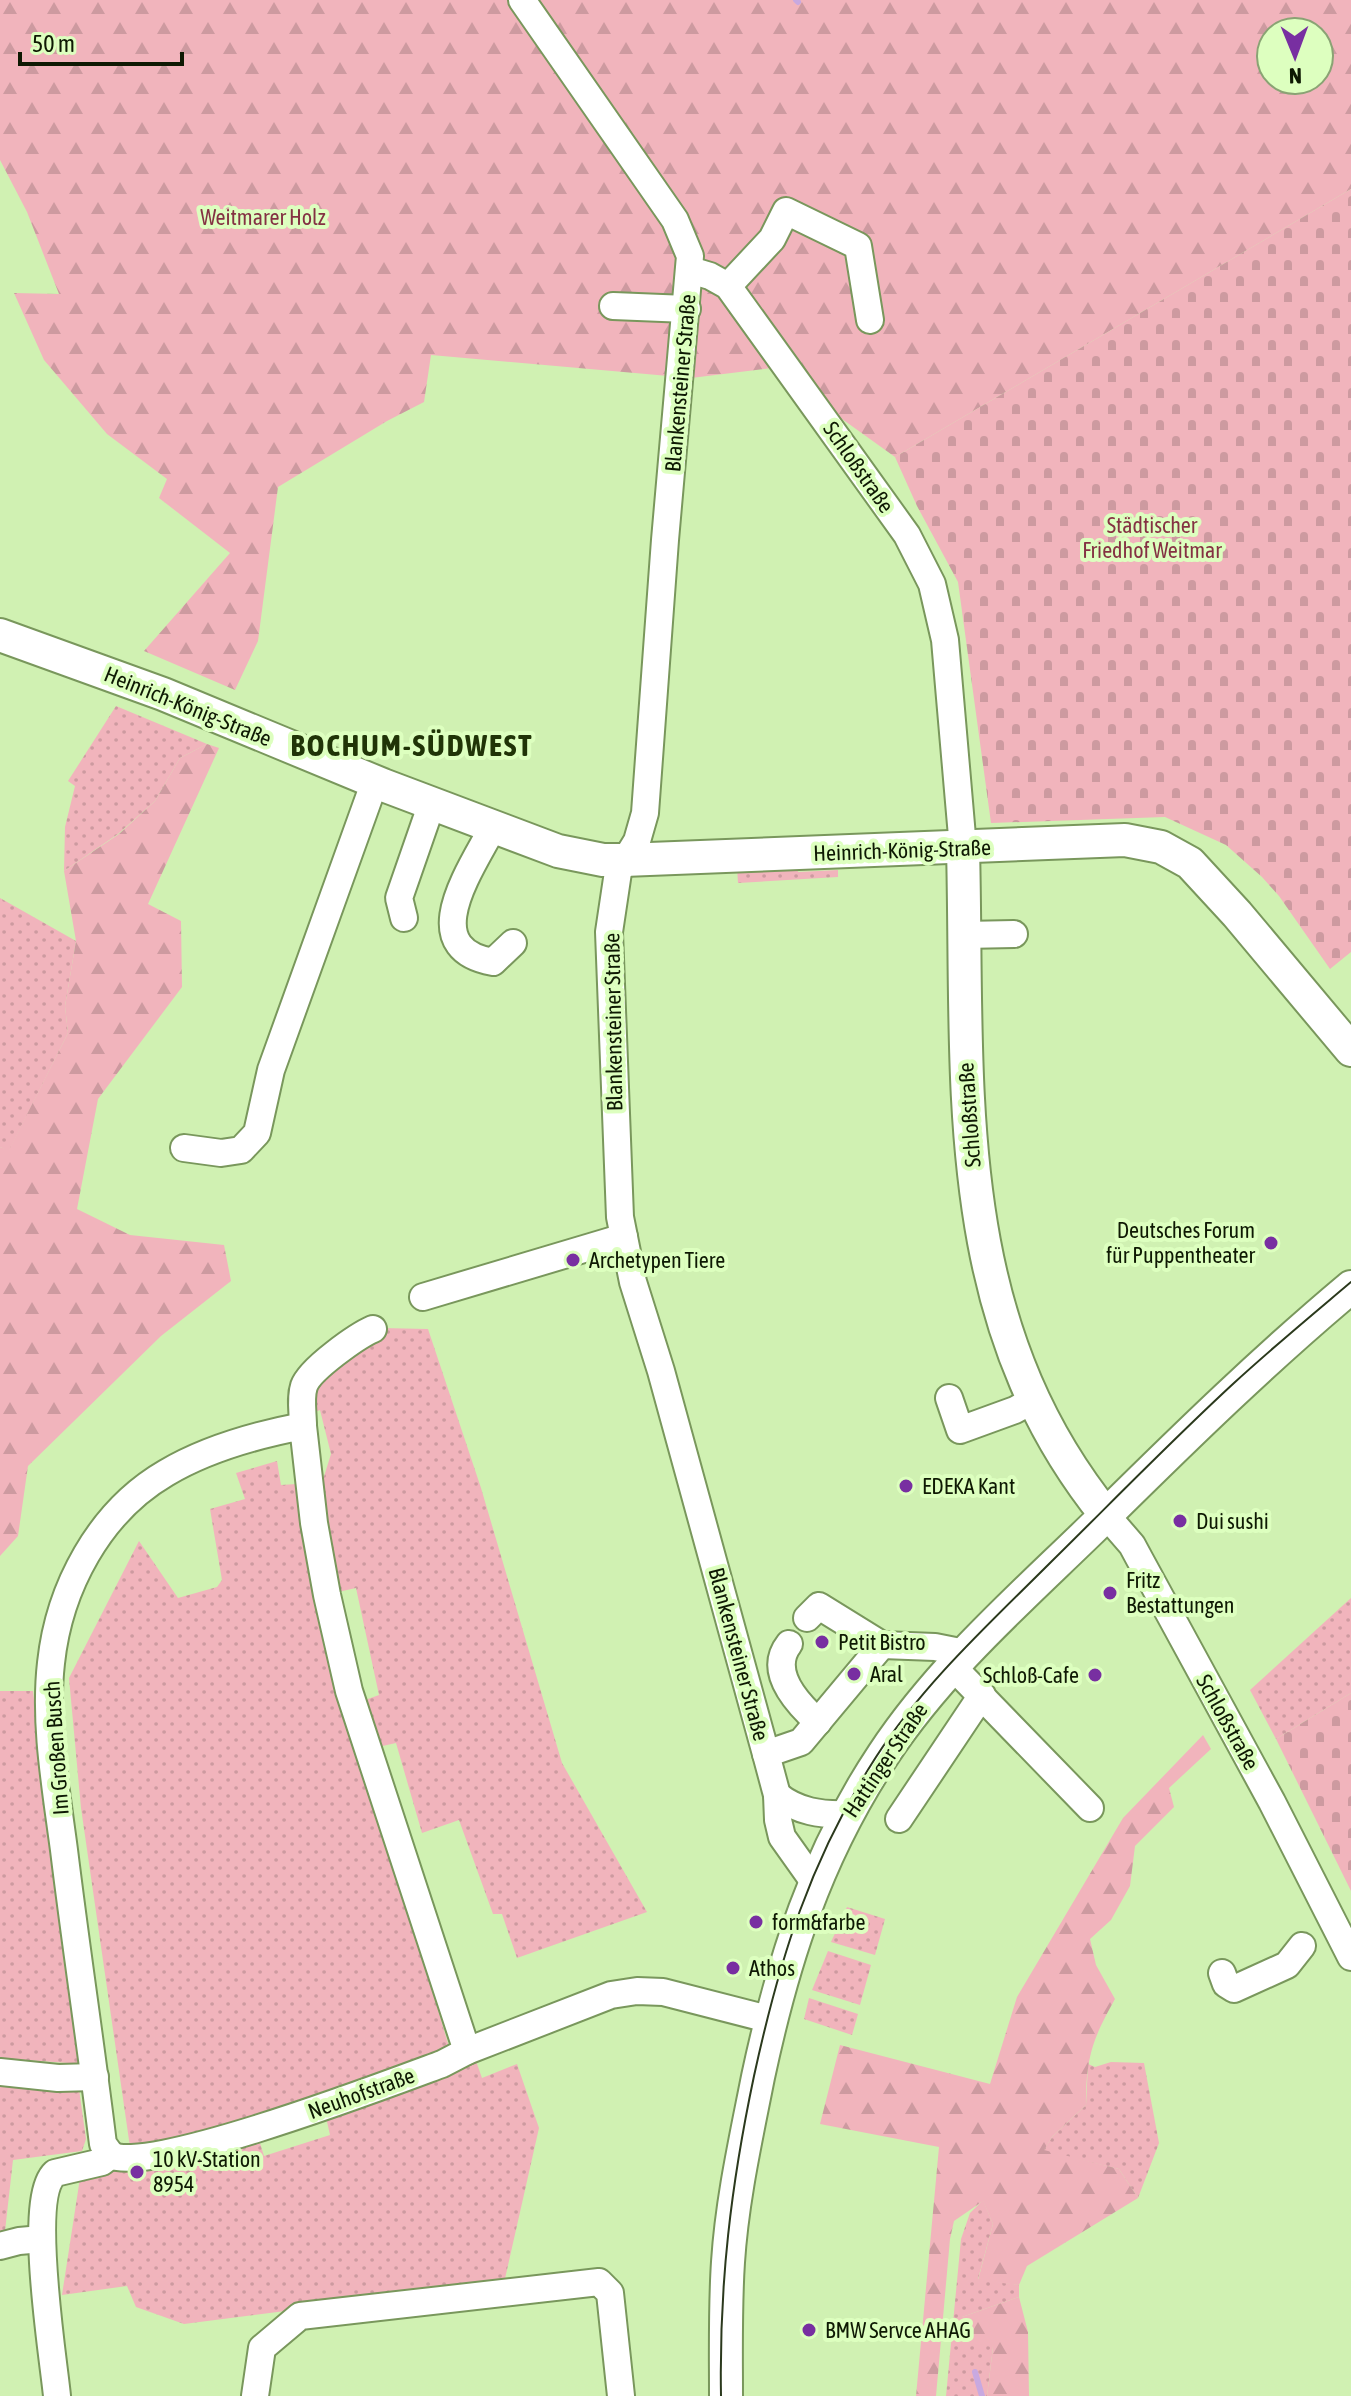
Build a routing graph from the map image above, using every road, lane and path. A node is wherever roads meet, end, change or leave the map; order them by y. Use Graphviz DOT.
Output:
graph roads {
  1 [pos="522,0"];
  2 [pos="690,270"];
  3 [pos="728,286"];
  4 [pos="613,306"];
  5 [pos="687,309"];
  6 [pos="870,320"];
  7 [pos="0,635"];
  8 [pos="375,781"];
  9 [pos="432,803"];
  10 [pos="493,827"];
  11 [pos="963,848"];
  12 [pos="624,860"];
  13 [pos="404,918"];
  14 [pos="1014,934"];
  15 [pos="964,935"];
  16 [pos="513,943"];
  17 [pos="1351,1050"];
  18 [pos="184,1148"];
  19 [pos="624,1237"];
  20 [pos="1351,1287"];
  21 [pos="423,1297"];
  22 [pos="373,1329"];
  23 [pos="949,1398"];
  24 [pos="1033,1400"];
  25 [pos="303,1426"];
  26 [pos="1106,1515"];
  27 [pos="813,1612"];
  28 [pos="882,1642"];
  29 [pos="789,1644"];
  30 [pos="959,1660"];
  31 [pos="982,1695"];
  32 [pos="825,1715"];
  33 [pos="766,1754"];
  34 [pos="777,1795"];
  35 [pos="1090,1808"];
  36 [pos="848,1814"];
  37 [pos="899,1819"];
  38 [pos="814,1882"];
  39 [pos="1302,1946"];
  40 [pos="1351,1957"];
  41 [pos="1222,1973"];
  42 [pos="772,2020"];
  43 [pos="467,2051"];
  44 [pos="0,2072"];
  45 [pos="95,2077"];
  46 [pos="111,2155"];
  47 [pos="42,2239"];
  48 [pos="0,2246"];
  49 [pos="57,2396"];
  50 [pos="255,2396"];
  51 [pos="621,2396"];
  52 [pos="726,2396"];
  1 -- 2 [label="street, Blankensteiner Straße"];
  2 -- 3 [label="street"];
  2 -- 5 [label="street, Blankensteiner Straße"];
  3 -- 6 [label="street"];
  3 -- 11 [label="street, Schloßstraße"];
  4 -- 5 [label="street"];
  5 -- 12 [label="street, Blankensteiner Straße"];
  7 -- 8 [label="main road, Heinrich-König-Straße"];
  8 -- 9 [label="main road, Heinrich-König-Straße"];
  8 -- 18 [label="street"];
  9 -- 10 [label="main road, Heinrich-König-Straße"];
  9 -- 13 [label="street"];
  10 -- 12 [label="main road, Heinrich-König-Straße"];
  10 -- 16 [label="street"];
  11 -- 12 [label="main road, Heinrich-König-Straße"];
  11 -- 15 [label="main road, Schloßstraße"];
  11 -- 17 [label="main road, Heinrich-König-Straße"];
  12 -- 19 [label="street, Blankensteiner Straße"];
  14 -- 15 [label="street"];
  15 -- 24 [label="main road, Schloßstraße"];
  19 -- 21 [label="street"];
  19 -- 33 [label="street, Blankensteiner Straße"];
  20 -- 26 [label="main road, Hattinger Straße"];
  22 -- 25 [label="street"];
  23 -- 24 [label="street"];
  24 -- 26 [label="main road, Schloßstraße"];
  25 -- 43 [label="street"];
  25 -- 45 [label="street, Im Großen Busch"];
  26 -- 30 [label="main road, Hattinger Straße"];
  26 -- 40 [label="street, Schloßstraße"];
  27 -- 28 [label="street"];
  28 -- 30 [label="street"];
  28 -- 32 [label="street"];
  29 -- 32 [label="street"];
  30 -- 31 [label="street"];
  30 -- 36 [label="main road, Hattinger Straße"];
  31 -- 35 [label="street"];
  31 -- 37 [label="street"];
  32 -- 33 [label="street"];
  33 -- 34 [label="street, Blankensteiner Straße"];
  34 -- 36 [label="street"];
  34 -- 38 [label="street, Blankensteiner Straße"];
  36 -- 38 [label="main road, Hattinger Straße"];
  38 -- 42 [label="main road, Hattinger Straße"];
  39 -- 41 [label="street"];
  42 -- 43 [label="street, Neuhofstraße"];
  42 -- 52 [label="main road, Hattinger Straße"];
  43 -- 46 [label="street, Neuhofstraße"];
  44 -- 45 [label="street"];
  45 -- 46 [label="street, Im Großen Busch"];
  46 -- 47 [label="street, Neuhofstraße"];
  47 -- 48 [label="street"];
  47 -- 49 [label="street"];
  50 -- 51 [label="street"];
}
